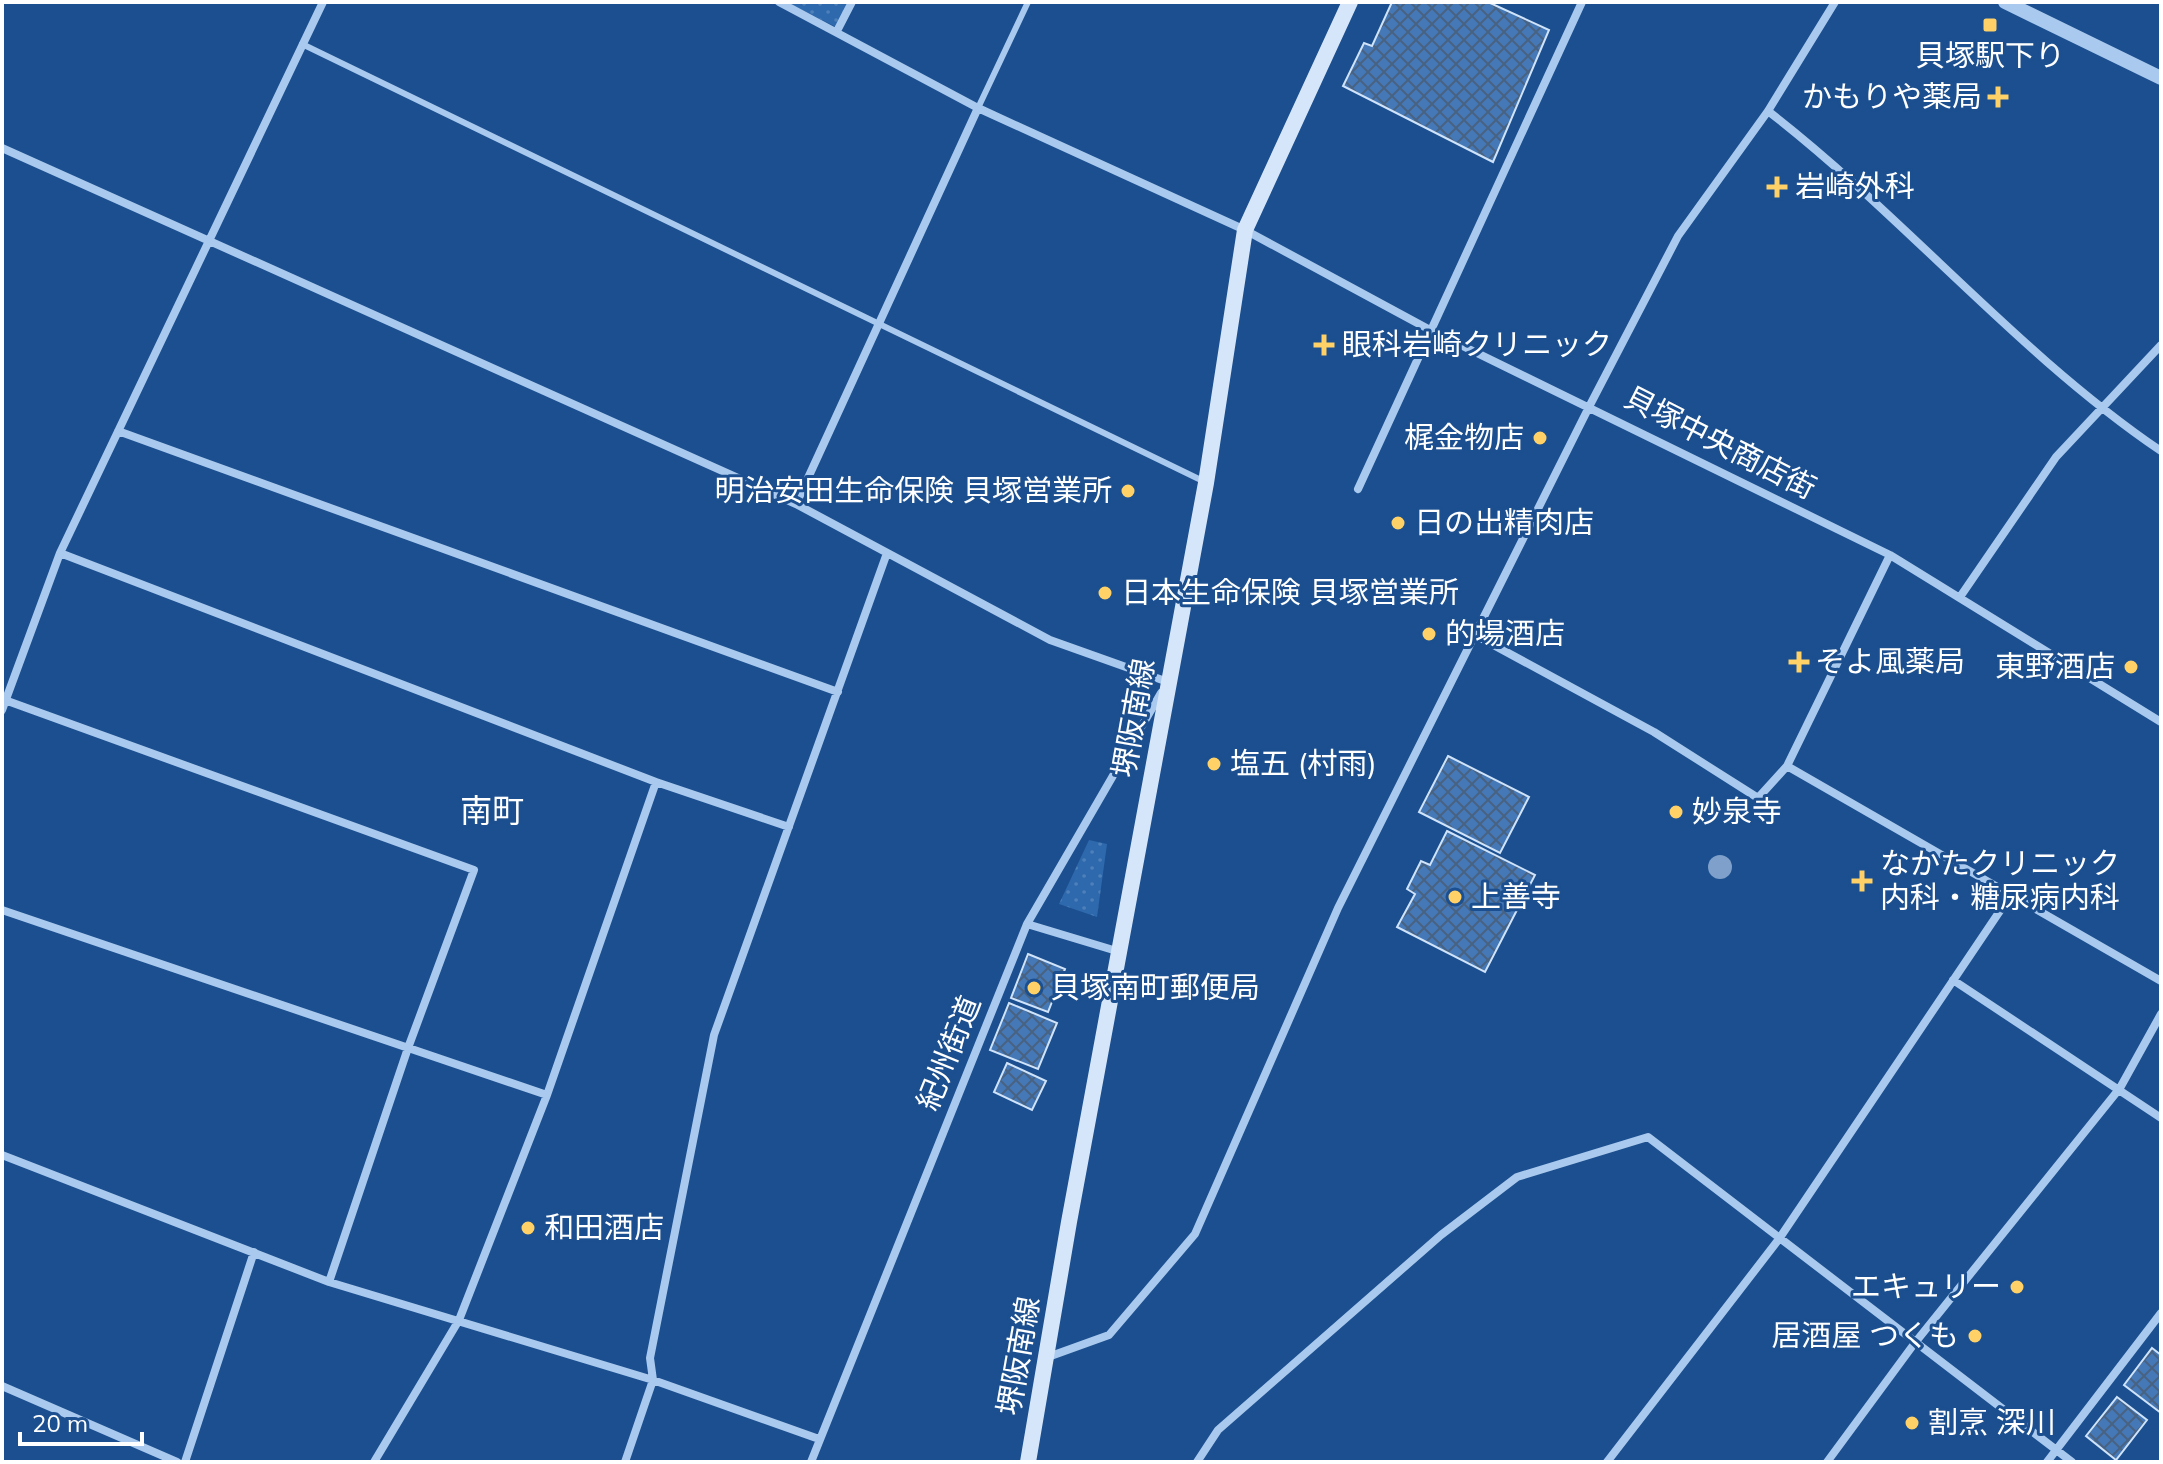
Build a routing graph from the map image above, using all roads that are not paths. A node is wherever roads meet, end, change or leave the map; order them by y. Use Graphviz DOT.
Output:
graph roads {
  1 [pos="323,2"];
  2 [pos="779,2"];
  3 [pos="852,2"];
  4 [pos="1028,2"];
  5 [pos="1350,2"];
  6 [pos="1582,2"];
  7 [pos="1835,2"];
  8 [pos="2005,2"];
  9 [pos="837,31"];
  10 [pos="302,44"];
  11 [pos="2161,78"];
  12 [pos="978,108"];
  13 [pos="1768,111"];
  14 [pos="2,148"];
  15 [pos="1245,230"];
  16 [pos="206,241"];
  17 [pos="880,323"];
  18 [pos="1432,331"];
  19 [pos="2161,345"];
  20 [pos="1590,405"];
  21 [pos="2100,410"];
  22 [pos="118,431"];
  23 [pos="2161,451"];
  24 [pos="1206,483"];
  25 [pos="1358,489"];
  26 [pos="796,504"];
  27 [pos="60,553"];
  28 [pos="887,553"];
  29 [pos="1890,555"];
  30 [pos="1960,597"];
  31 [pos="1475,635"];
  32 [pos="1169,680"];
  33 [pos="838,692"];
  34 [pos="4,699"];
  35 [pos="2,710"];
  36 [pos="2161,722"];
  37 [pos="1787,766"];
  38 [pos="656,782"];
  39 [pos="789,827"];
  40 [pos="2012,893"];
  41 [pos="2,910"];
  42 [pos="1027,924"];
  43 [pos="1120,952"];
  44 [pos="1953,980"];
  45 [pos="2161,981"];
  46 [pos="2161,1014"];
  47 [pos="408,1048"];
  48 [pos="2120,1088"];
  49 [pos="547,1095"];
  50 [pos="2161,1118"];
  51 [pos="2,1155"];
  52 [pos="1779,1239"];
  53 [pos="254,1252"];
  54 [pos="329,1282"];
  55 [pos="2161,1313"];
  56 [pos="459,1320"];
  57 [pos="1914,1344"];
  58 [pos="1048,1357"];
  59 [pos="653,1380"];
  60 [pos="2,1386"];
  61 [pos="819,1439"];
  62 [pos="2056,1451"];
  63 [pos="177,1462"];
  64 [pos="185,1462"];
  65 [pos="374,1462"];
  66 [pos="625,1462"];
  67 [pos="811,1462"];
  68 [pos="1028,1462"];
  69 [pos="1197,1462"];
  70 [pos="1607,1462"];
  71 [pos="1827,1462"];
  72 [pos="2047,1462"];
  73 [pos="2072,1462"];
  1 -- 10 [label="street"];
  2 -- 9 [label="street, 貝塚中央商店街"];
  3 -- 9 [label="street"];
  4 -- 12 [label="lane"];
  5 -- 15 [label="main road, 堺阪南線"];
  6 -- 18 [label="street"];
  7 -- 13 [label="street"];
  8 -- 11 [label="street"];
  9 -- 12 [label="street, 貝塚中央商店街"];
  10 -- 16 [label="street"];
  10 -- 17 [label="lane"];
  12 -- 15 [label="street, 貝塚中央商店街"];
  12 -- 17 [label="street"];
  13 -- 20 [label="street"];
  13 -- 21 [label="street"];
  14 -- 16 [label="street"];
  15 -- 18 [label="street, 貝塚中央商店街"];
  15 -- 24 [label="main road, 堺阪南線"];
  16 -- 22 [label="street"];
  16 -- 26 [label="street"];
  17 -- 24 [label="lane"];
  17 -- 26 [label="street"];
  18 -- 20 [label="street, 貝塚中央商店街"];
  18 -- 25 [label="street"];
  19 -- 21 [label="street"];
  20 -- 29 [label="street, 貝塚中央商店街"];
  20 -- 31 [label="street"];
  21 -- 23 [label="street"];
  21 -- 30 [label="street"];
  22 -- 27 [label="street"];
  22 -- 33 [label="street"];
  24 -- 32 [label="main road, 堺阪南線"];
  26 -- 28 [label="street"];
  27 -- 34 [label="street"];
  27 -- 38 [label="street"];
  28 -- 32 [label="street"];
  28 -- 33 [label="street"];
  29 -- 30 [label="street, 貝塚中央商店街"];
  29 -- 37 [label="street"];
  30 -- 36 [label="street, 貝塚中央商店街"];
  31 -- 37 [label="street"];
  31 -- 58 [label="street"];
  32 -- 42 [label="street, 紀州街道"];
  32 -- 43 [label="main road, 堺阪南線"];
  33 -- 39 [label="street"];
  34 -- 35 [label="street"];
  34 -- 47 [label="street"];
  37 -- 40 [label="street"];
  38 -- 39 [label="street"];
  38 -- 49 [label="street"];
  39 -- 59 [label="street"];
  40 -- 44 [label="street"];
  40 -- 45 [label="street"];
  41 -- 47 [label="street"];
  42 -- 43 [label="street"];
  42 -- 61 [label="street, 紀州街道"];
  43 -- 58 [label="main road, 堺阪南線"];
  44 -- 48 [label="street"];
  44 -- 52 [label="street"];
  46 -- 48 [label="street"];
  47 -- 49 [label="street"];
  47 -- 54 [label="street"];
  48 -- 50 [label="street"];
  48 -- 57 [label="street"];
  49 -- 56 [label="street"];
  51 -- 53 [label="street"];
  52 -- 57 [label="street"];
  52 -- 69 [label="street"];
  52 -- 70 [label="street"];
  53 -- 54 [label="street"];
  53 -- 64 [label="street"];
  54 -- 56 [label="street"];
  55 -- 62 [label="street"];
  56 -- 59 [label="street"];
  56 -- 65 [label="street"];
  57 -- 62 [label="street"];
  57 -- 71 [label="street"];
  58 -- 68 [label="main road, 堺阪南線"];
  59 -- 61 [label="street"];
  59 -- 66 [label="street"];
  60 -- 63 [label="street"];
  61 -- 67 [label="street, 紀州街道"];
  62 -- 72 [label="street"];
  62 -- 73 [label="street"];
}
